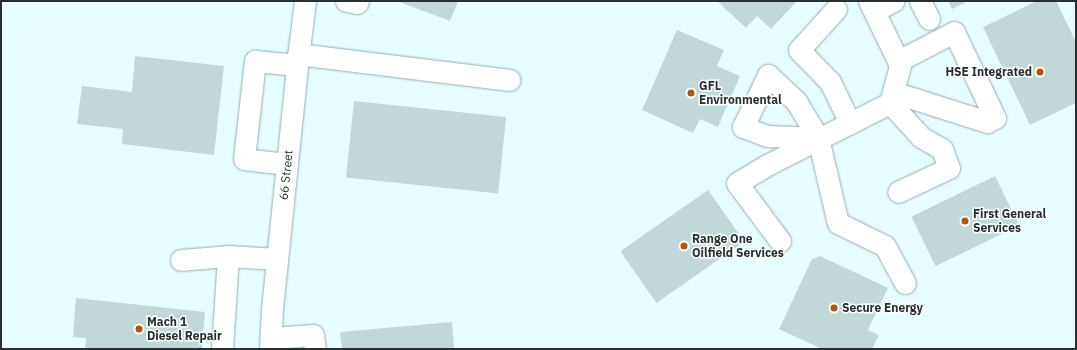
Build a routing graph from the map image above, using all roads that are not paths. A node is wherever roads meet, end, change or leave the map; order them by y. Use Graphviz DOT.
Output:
graph roads {
  1 [pos="305,1"];
  2 [pos="346,1"];
  3 [pos="358,1"];
  4 [pos="894,1"];
  5 [pos="871,6"];
  6 [pos="836,9"];
  7 [pos="298,60"];
  8 [pos="898,61"];
  9 [pos="509,80"];
  10 [pos="891,97"];
  11 [pos="850,123"];
  12 [pos="818,138"];
  13 [pos="287,164"];
  14 [pos="898,192"];
  15 [pos="780,241"];
  16 [pos="228,256"];
  17 [pos="277,259"];
  18 [pos="181,260"];
  19 [pos="905,283"];
  20 [pos="271,343"];
  21 [pos="222,349"];
  22 [pos="315,349"];
  1 -- 7 [label="street, 66 Street"];
  2 -- 3 [label="street"];
  4 -- 5 [label="street"];
  5 -- 8 [label="street"];
  6 -- 11 [label="street"];
  7 -- 9 [label="street"];
  7 -- 13 [label="street, 66 Street"];
  7 -- 13 [label="street"];
  8 -- 10 [label="street"];
  8 -- 10 [label="street"];
  10 -- 11 [label="street"];
  10 -- 14 [label="street"];
  11 -- 12 [label="street"];
  12 -- 15 [label="street"];
  12 -- 19 [label="street"];
  13 -- 17 [label="street, 66 Street"];
  16 -- 17 [label="street"];
  16 -- 18 [label="street"];
  16 -- 21 [label="street"];
  17 -- 20 [label="street, 66 Street"];
  20 -- 22 [label="street"];
}
